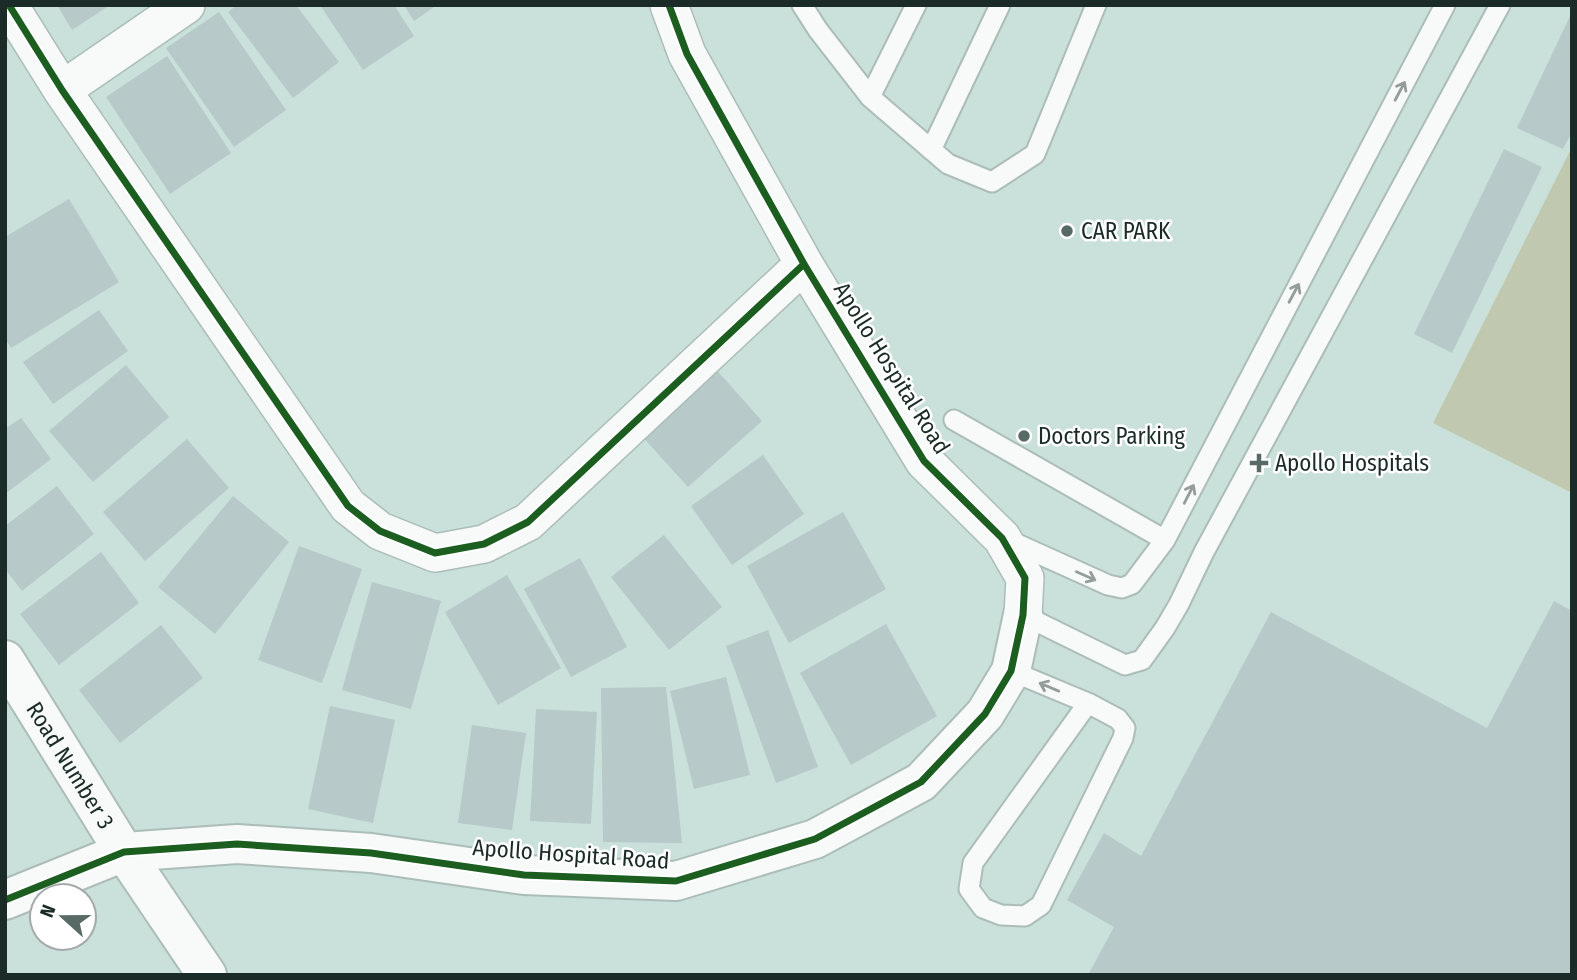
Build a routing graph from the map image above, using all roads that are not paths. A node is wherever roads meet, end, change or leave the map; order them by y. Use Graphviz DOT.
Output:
graph roads {
  1 [pos="9,5"];
  2 [pos="186,5"];
  3 [pos="669,5"];
  4 [pos="916,5"];
  5 [pos="1000,5"];
  6 [pos="1096,5"];
  7 [pos="1445,5"];
  8 [pos="1500,5"];
  9 [pos="805,7"];
  10 [pos="62,90"];
  11 [pos="870,97"];
  12 [pos="932,150"];
  13 [pos="804,264"];
  14 [pos="954,420"];
  15 [pos="1002,538"];
  16 [pos="1165,540"];
  17 [pos="1023,615"];
  18 [pos="5,660"];
  19 [pos="1011,671"];
  20 [pos="1088,703"];
  21 [pos="124,852"];
  22 [pos="5,900"];
  23 [pos="207,975"];
  1 -- 10 [label="street"];
  2 -- 10 [label="street"];
  3 -- 13 [label="street, Apollo Hospital Road"];
  4 -- 11 [label="lane"];
  5 -- 12 [label="lane"];
  6 -- 12 [label="lane"];
  16 -- 7 [label="lane, one-way"];
  8 -- 17 [label="lane"];
  9 -- 11 [label="lane"];
  10 -- 13 [label="street"];
  11 -- 12 [label="lane"];
  13 -- 15 [label="street, Apollo Hospital Road"];
  14 -- 16 [label="lane"];
  15 -- 16 [label="lane, one-way"];
  15 -- 17 [label="street, Apollo Hospital Road"];
  17 -- 19 [label="street, Apollo Hospital Road"];
  18 -- 21 [label="street, Road Number 3"];
  20 -- 19 [label="lane, one-way"];
  19 -- 21 [label="street, Apollo Hospital Road"];
  20 -- 20 [label="lane"];
  21 -- 22 [label="street, Apollo Hospital Road"];
  21 -- 23 [label="street, Road Number 3"];
}
